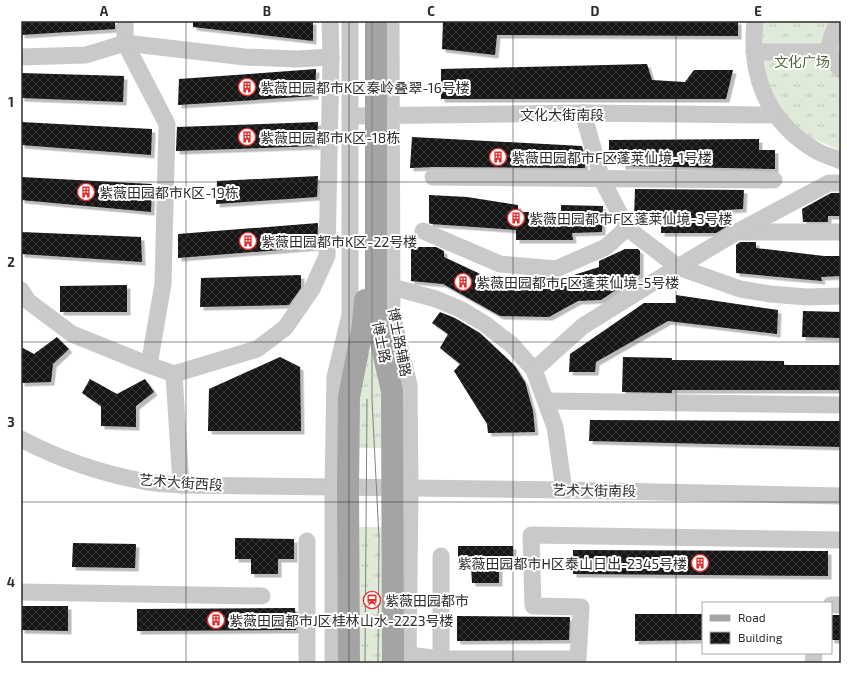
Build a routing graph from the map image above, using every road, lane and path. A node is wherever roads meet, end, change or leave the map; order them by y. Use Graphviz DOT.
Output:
graph roads {
  1 [pos="125,21"];
  2 [pos="330,21"];
  3 [pos="350,21"];
  4 [pos="364,21"];
  5 [pos="376,21"];
  6 [pos="391,21"];
  7 [pos="755,21"];
  8 [pos="839,21"];
  9 [pos="125,43"];
  10 [pos="754,52"];
  11 [pos="829,52"];
  12 [pos="21,57"];
  13 [pos="331,57"];
  14 [pos="841,70"];
  15 [pos="583,113"];
  16 [pos="775,115"];
  17 [pos="370,116"];
  18 [pos="841,161"];
  19 [pos="434,177"];
  20 [pos="602,180"];
  21 [pos="774,180"];
  22 [pos="841,183"];
  23 [pos="626,228"];
  24 [pos="423,231"];
  25 [pos="737,232"];
  26 [pos="841,232"];
  27 [pos="678,267"];
  28 [pos="392,287"];
  29 [pos="21,290"];
  30 [pos="841,296"];
  31 [pos="149,365"];
  32 [pos="534,370"];
  33 [pos="174,374"];
  34 [pos="546,401"];
  35 [pos="841,405"];
  36 [pos="21,439"];
  37 [pos="181,485"];
  38 [pos="340,487"];
  39 [pos="401,487"];
  40 [pos="564,490"];
  41 [pos="841,496"];
  42 [pos="841,540"];
  43 [pos="307,541"];
  44 [pos="441,556"];
  45 [pos="21,592"];
  46 [pos="262,596"];
  47 [pos="403,660"];
  48 [pos="441,661"];
  49 [pos="307,663"];
  50 [pos="333,663"];
  51 [pos="349,663"];
  1 -- 9 [label="street"];
  2 -- 13 [label="street"];
  3 -- 17 [label="street, 博士路辅路"];
  4 -- 17 [label="main road, 博士路"];
  5 -- 17 [label="main road, 博士路"];
  6 -- 17 [label="street, 博士路辅路"];
  7 -- 10 [label="street"];
  8 -- 11 [label="street"];
  9 -- 12 [label="street"];
  9 -- 13 [label="street"];
  9 -- 31 [label="street"];
  10 -- 11 [label="street"];
  10 -- 16 [label="street"];
  11 -- 14 [label="street"];
  13 -- 33 [label="street"];
  15 -- 16 [label="street, 文化大街南段"];
  15 -- 17 [label="street, 文化大街南段"];
  15 -- 20 [label="street"];
  16 -- 18 [label="street"];
  17 -- 28 [label="street, 博士路辅路"];
  17 -- 38 [label="main road, 博士路"];
  17 -- 39 [label="main road, 博士路"];
  19 -- 20 [label="street"];
  20 -- 21 [label="street"];
  20 -- 23 [label="street"];
  22 -- 25 [label="street"];
  23 -- 24 [label="street"];
  23 -- 27 [label="street"];
  25 -- 26 [label="street"];
  25 -- 27 [label="street"];
  27 -- 30 [label="street"];
  27 -- 32 [label="street"];
  28 -- 32 [label="street"];
  28 -- 39 [label="street, 博士路辅路"];
  29 -- 31 [label="street"];
  31 -- 33 [label="street"];
  32 -- 34 [label="street"];
  33 -- 37 [label="street"];
  34 -- 35 [label="street"];
  34 -- 40 [label="street"];
  36 -- 37 [label="street, 艺术大街西段"];
  37 -- 38 [label="street, 艺术大街西段"];
  38 -- 39 [label="street, 艺术大街南段"];
  38 -- 50 [label="street"];
  38 -- 51 [label="main road, 博士路"];
  39 -- 40 [label="street, 艺术大街南段"];
  39 -- 47 [label="main road, 博士路"];
  40 -- 41 [label="street, 艺术大街南段"];
  42 -- 48 [label="street"];
  43 -- 49 [label="street"];
  44 -- 48 [label="street"];
  45 -- 46 [label="street"];
  47 -- 48 [label="street"];
}
